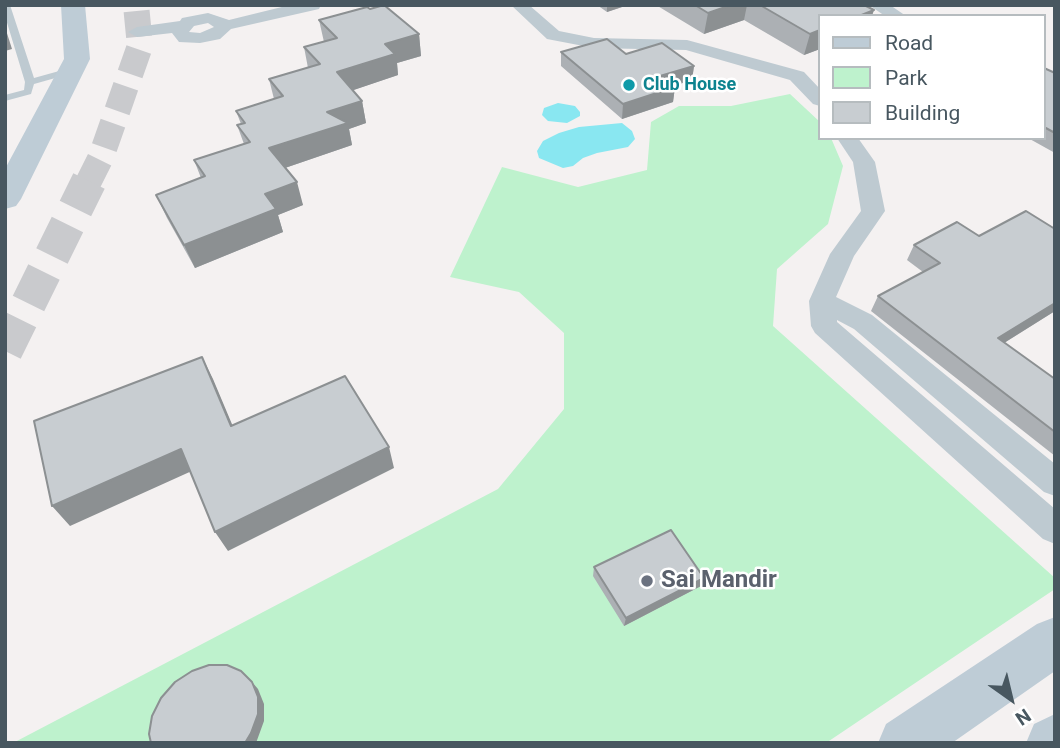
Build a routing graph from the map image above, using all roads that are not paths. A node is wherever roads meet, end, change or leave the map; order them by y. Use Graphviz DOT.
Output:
graph roads {
  1 [pos="6,5"];
  2 [pos="73,5"];
  3 [pos="313,5"];
  4 [pos="519,5"];
  5 [pos="877,5"];
  6 [pos="894,14"];
  7 [pos="139,39"];
  8 [pos="71,71"];
  9 [pos="30,82"];
  10 [pos="818,96"];
  11 [pos="5,98"];
  12 [pos="848,140"];
  13 [pos="13,170"];
  14 [pos="5,199"];
  15 [pos="822,301"];
  16 [pos="1055,483"];
  17 [pos="1055,529"];
  18 [pos="1055,641"];
  19 [pos="905,743"];
  1 -- 9 [label="lane"];
  2 -- 8 [label="street"];
  3 -- 7 [label="street"];
  4 -- 10 [label="street"];
  5 -- 6 [label="street"];
  8 -- 9 [label="lane"];
  8 -- 13 [label="street"];
  9 -- 11 [label="lane"];
  12 -- 15 [label="street"];
  13 -- 14 [label="street"];
  15 -- 16 [label="street"];
  15 -- 17 [label="street"];
  18 -- 19 [label="street"];
}
